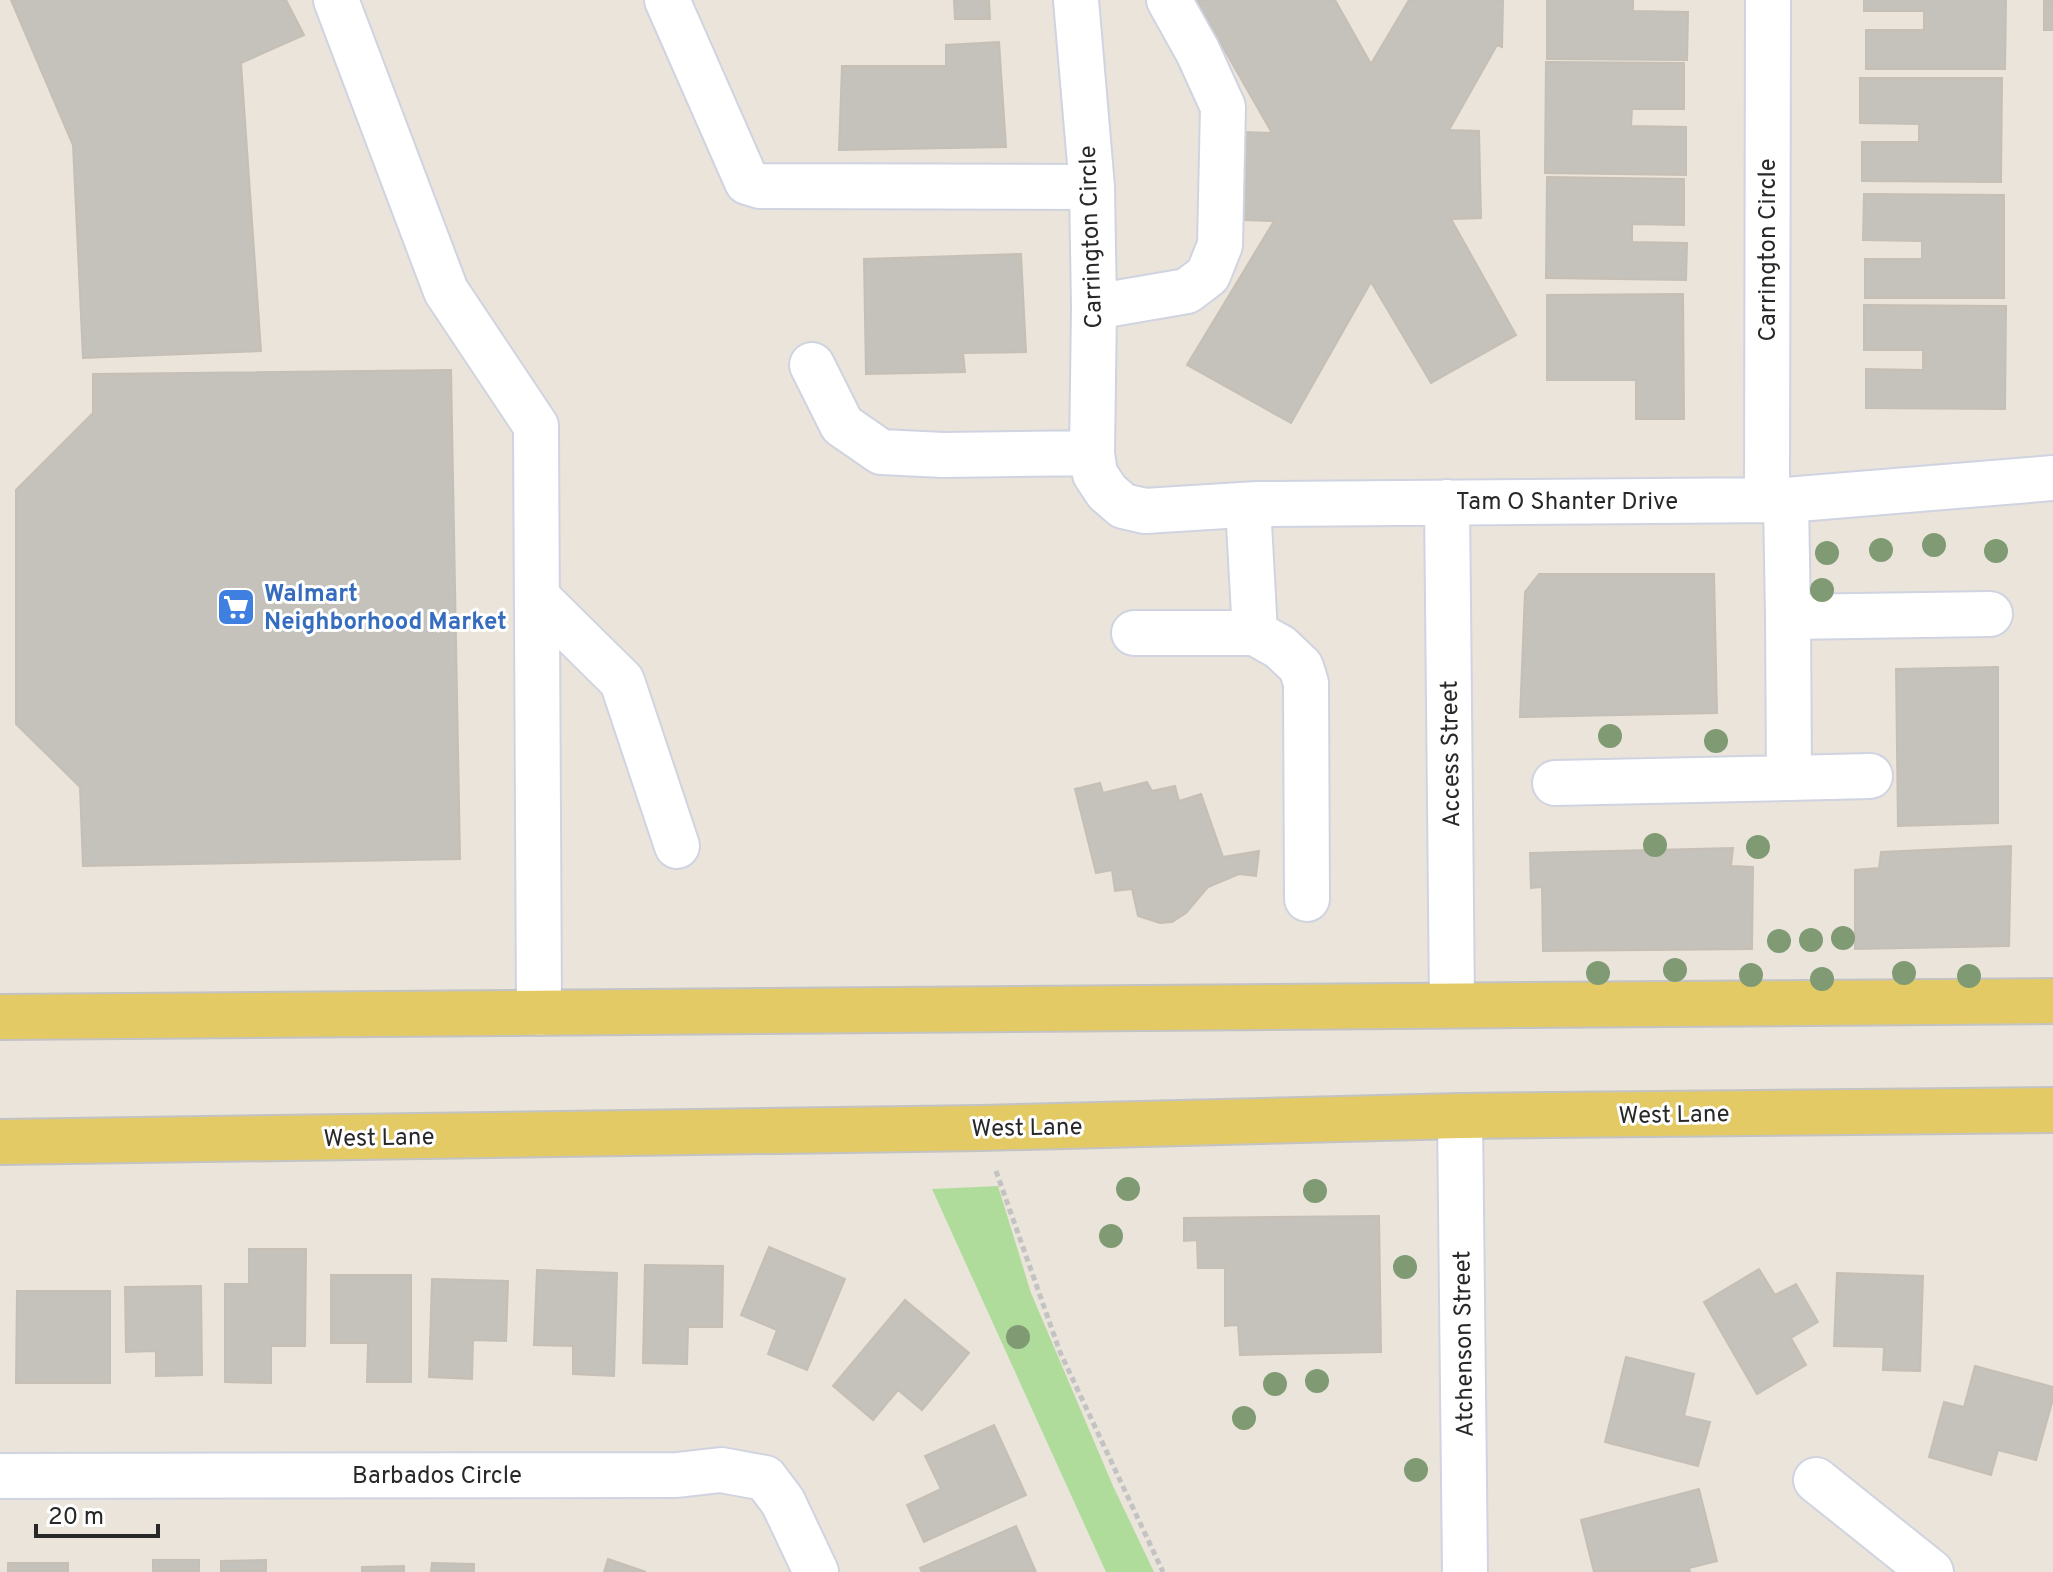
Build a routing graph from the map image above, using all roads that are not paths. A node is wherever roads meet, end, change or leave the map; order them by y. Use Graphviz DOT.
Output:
graph roads {
  1 [pos="336,0"];
  2 [pos="667,0"];
  3 [pos="1076,0"];
  4 [pos="1169,0"];
  5 [pos="1768,0"];
  6 [pos="1092,187"];
  7 [pos="1094,307"];
  8 [pos="812,365"];
  9 [pos="1093,463"];
  10 [pos="2053,478"];
  11 [pos="1776,500"];
  12 [pos="1447,502"];
  13 [pos="1248,505"];
  14 [pos="537,597"];
  15 [pos="1990,614"];
  16 [pos="1788,617"];
  17 [pos="1134,633"];
  18 [pos="1255,633"];
  19 [pos="1870,776"];
  20 [pos="1789,778"];
  21 [pos="1555,783"];
  22 [pos="677,846"];
  23 [pos="1307,899"];
  24 [pos="2053,1001"];
  25 [pos="1452,1005"];
  26 [pos="1,1007"];
  27 [pos="539,1013"];
  28 [pos="2053,1110"];
  29 [pos="1460,1116"];
  30 [pos="0,1142"];
  31 [pos="0,1476"];
  32 [pos="1816,1480"];
  33 [pos="816,1572"];
  34 [pos="1465,1572"];
  35 [pos="1931,1572"];
  1 -- 14 [label="street"];
  2 -- 6 [label="street"];
  3 -- 6 [label="street, Carrington Circle"];
  4 -- 7 [label="street"];
  5 -- 11 [label="street, Carrington Circle"];
  6 -- 7 [label="street, Carrington Circle"];
  7 -- 9 [label="street, Carrington Circle"];
  8 -- 9 [label="street"];
  9 -- 13 [label="street, Tam O Shanter Drive"];
  10 -- 11 [label="street, Tam O Shanter Drive"];
  11 -- 12 [label="street, Tam O Shanter Drive"];
  11 -- 16 [label="street, Carrington Circle"];
  12 -- 13 [label="street, Tam O Shanter Drive"];
  12 -- 25 [label="street, Access Street"];
  13 -- 18 [label="street"];
  14 -- 22 [label="street"];
  14 -- 27 [label="street"];
  15 -- 16 [label="street"];
  16 -- 20 [label="street, Carrington Circle"];
  17 -- 18 [label="street"];
  18 -- 23 [label="street"];
  19 -- 20 [label="street"];
  20 -- 21 [label="street"];
  24 -- 25 [label="main road"];
  25 -- 27 [label="main road"];
  26 -- 27 [label="main road"];
  28 -- 29 [label="main road, West Lane"];
  29 -- 30 [label="main road, West Lane"];
  29 -- 34 [label="street, Atchenson Street"];
  31 -- 33 [label="street, Barbados Circle"];
  32 -- 35 [label="street"];
}
